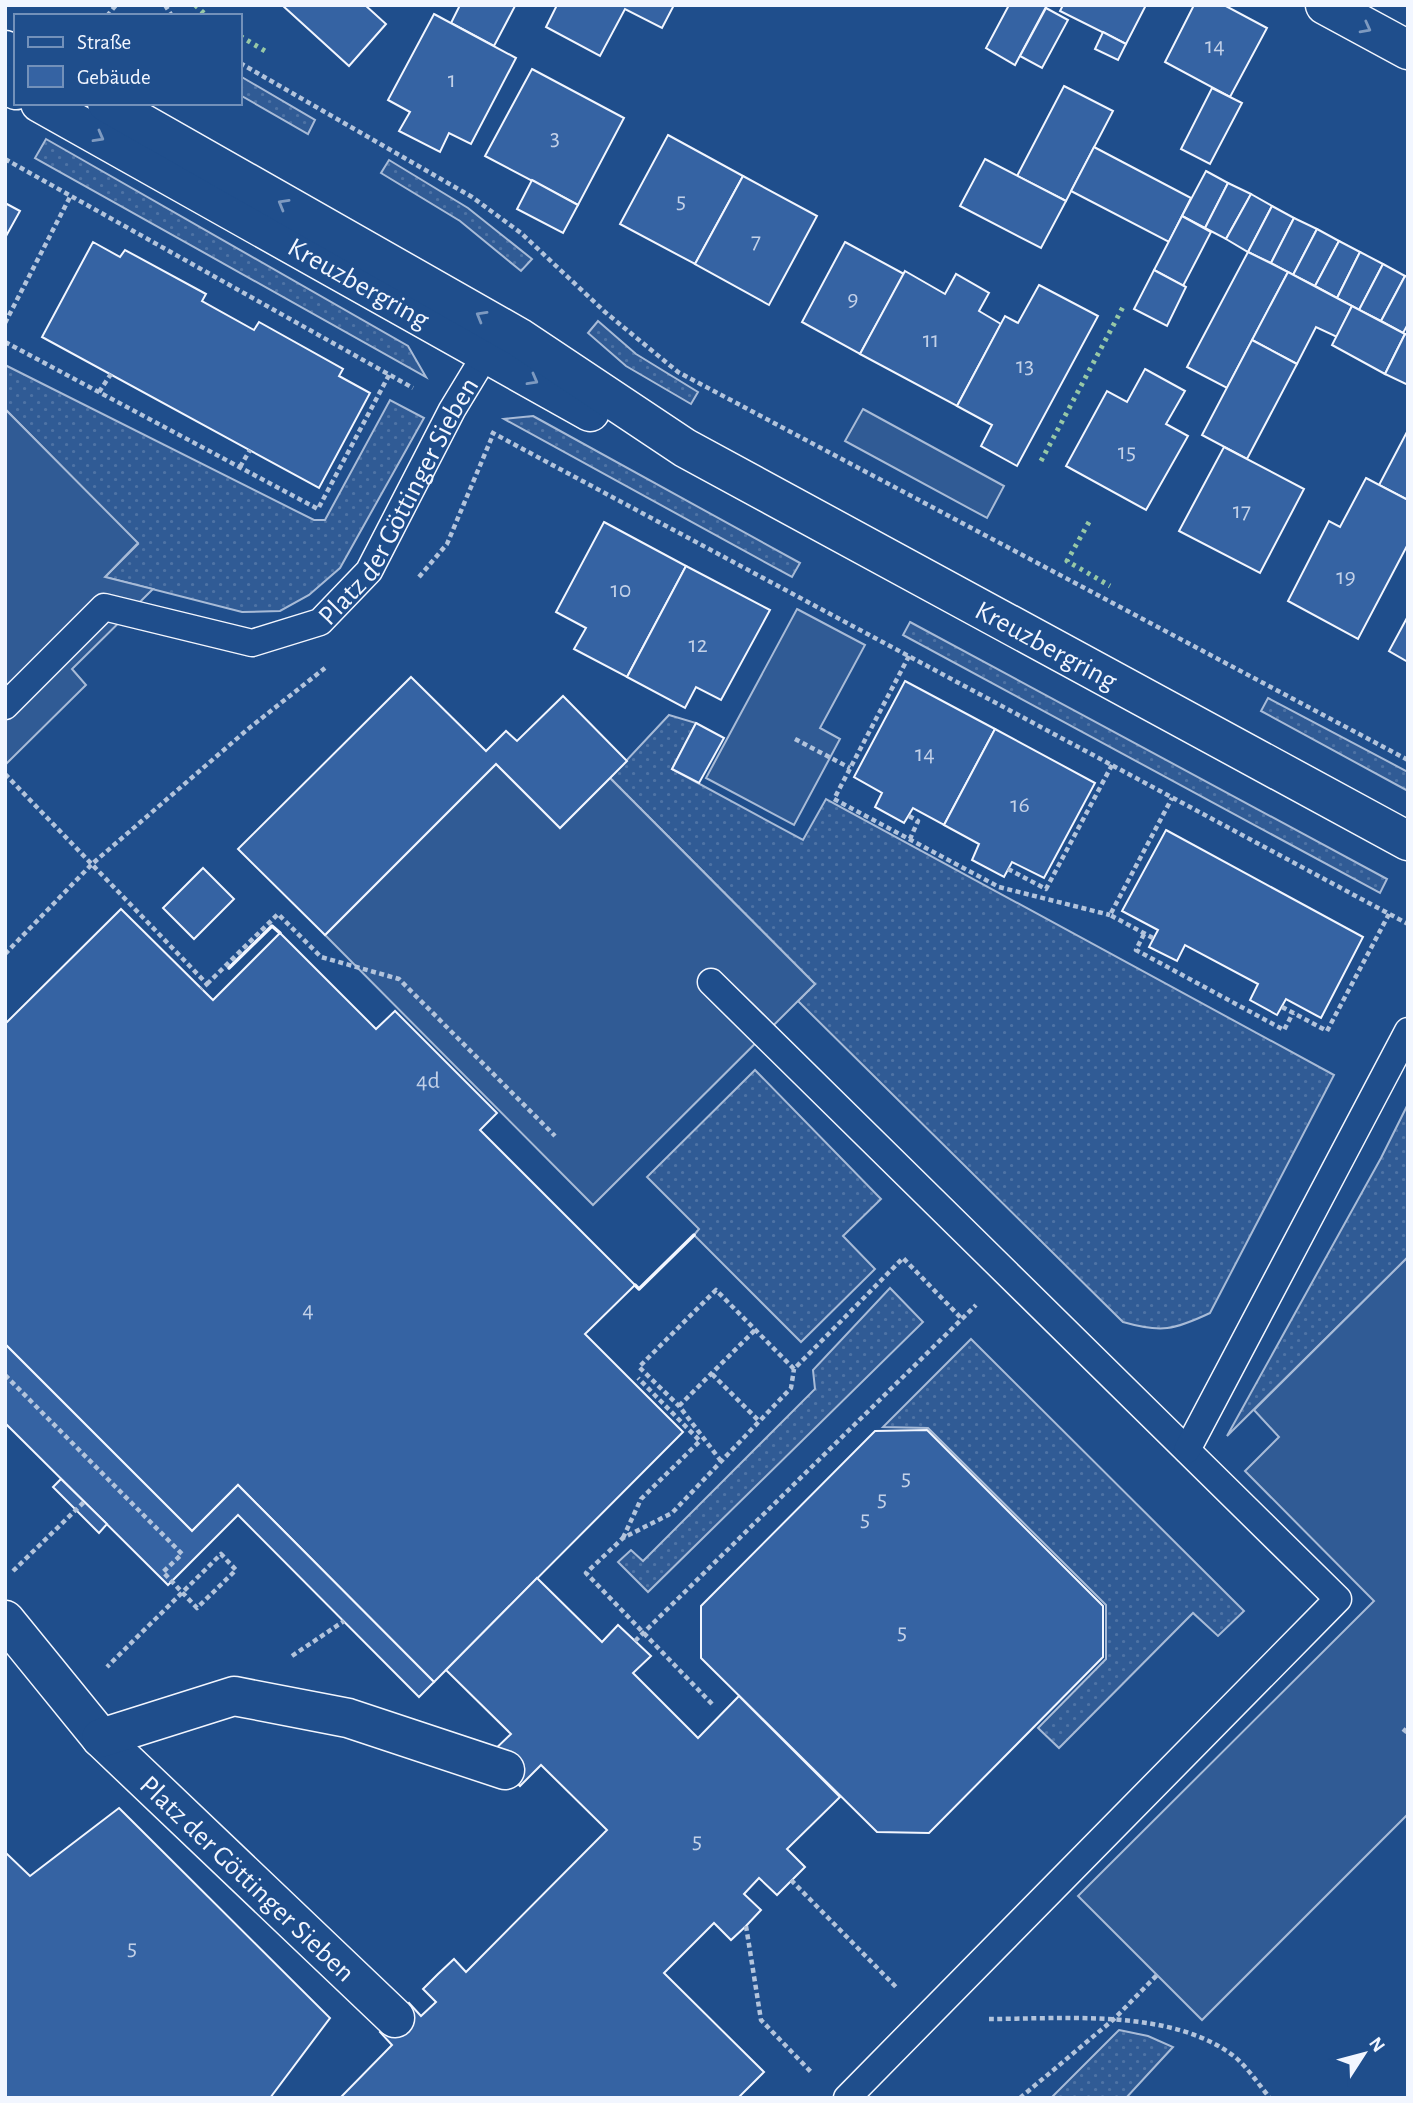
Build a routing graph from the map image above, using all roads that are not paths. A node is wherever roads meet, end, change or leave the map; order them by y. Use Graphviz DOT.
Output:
graph roads {
  1 [pos="1325,5"];
  2 [pos="1408,50"];
  3 [pos="44,105"];
  4 [pos="111,105"];
  5 [pos="485,354"];
  6 [pos="685,448"];
  7 [pos="5,705"];
  8 [pos="1408,841"];
  9 [pos="711,982"];
  10 [pos="1408,1031"];
  11 [pos="1187,1450"];
  12 [pos="5,1620"];
  13 [pos="102,1738"];
  14 [pos="505,1770"];
  15 [pos="395,2018"];
  16 [pos="846,2098"];
  1 -- 2 [label="street, one-way"];
  3 -- 5 [label="street, Kreuzbergring, one-way"];
  6 -- 4 [label="street, Kreuzbergring, one-way"];
  5 -- 6 [label="street, Kreuzbergring, one-way"];
  5 -- 7 [label="lane, Platz der Göttinger Sieben"];
  6 -- 8 [label="street, Kreuzbergring"];
  9 -- 11 [label="lane"];
  10 -- 11 [label="lane"];
  11 -- 16 [label="lane"];
  12 -- 13 [label="street, Platz der Göttinger Sieben"];
  13 -- 14 [label="street"];
  13 -- 15 [label="street, Platz der Göttinger Sieben"];
}
